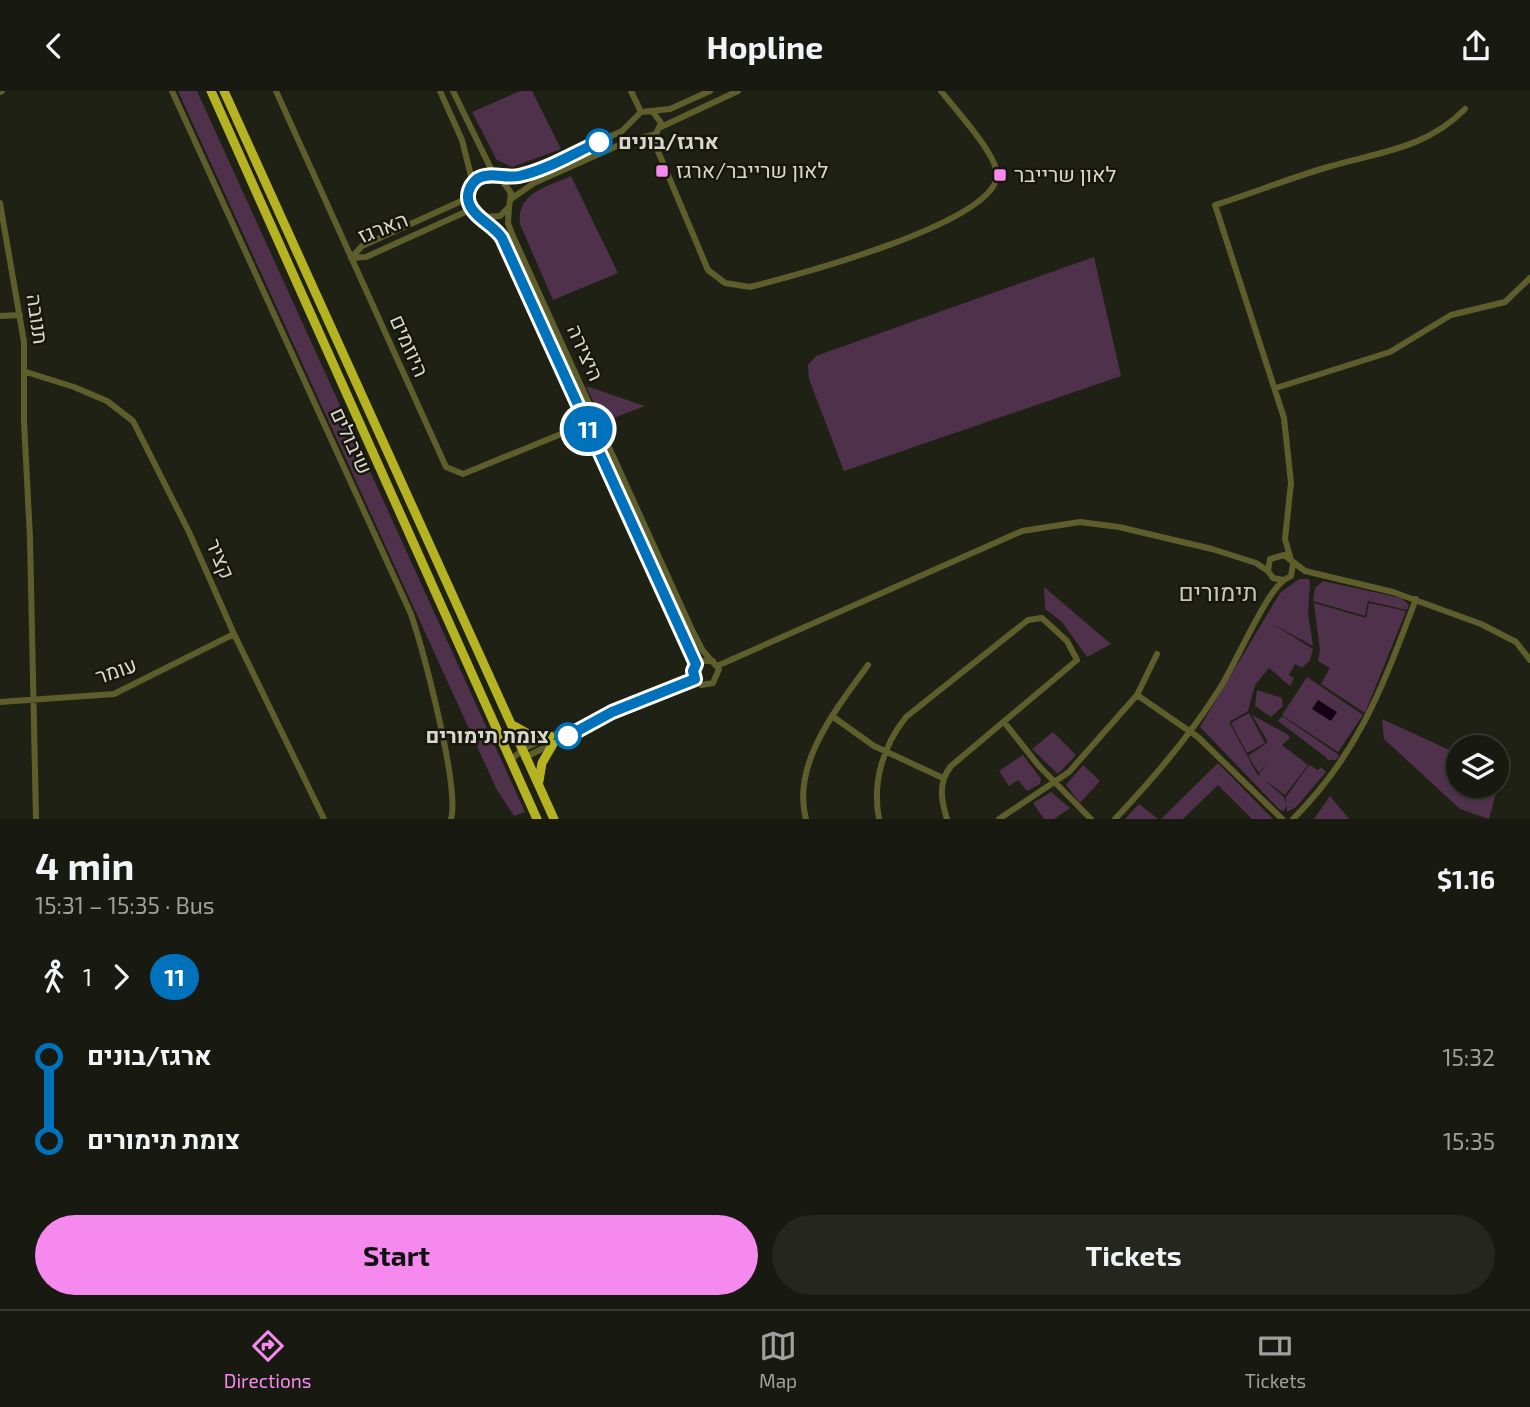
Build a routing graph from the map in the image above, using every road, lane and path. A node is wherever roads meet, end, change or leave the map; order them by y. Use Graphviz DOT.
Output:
graph roads {
  1 [pos="172,91"];
  2 [pos="211,91"];
  3 [pos="225,91"];
  4 [pos="275,91"];
  5 [pos="440,91"];
  6 [pos="453,91"];
  7 [pos="631,91"];
  8 [pos="710,91"];
  9 [pos="738,91"];
  10 [pos="941,91"];
  11 [pos="1465,109"];
  12 [pos="650,111"];
  13 [pos="641,112"];
  14 [pos="634,122"];
  15 [pos="660,127"];
  16 [pos="648,137"];
  17 [pos="497,177"];
  18 [pos="473,184"];
  19 [pos="468,198"];
  20 [pos="0,203"];
  21 [pos="510,203"];
  22 [pos="472,209"];
  23 [pos="481,217"];
  24 [pos="351,258"];
  25 [pos="1530,278"];
  26 [pos="20,315"];
  27 [pos="0,316"];
  28 [pos="26,372"];
  29 [pos="1276,387"];
  30 [pos="597,420"];
  31 [pos="586,424"];
  32 [pos="1285,539"];
  33 [pos="1273,557"];
  34 [pos="1250,561"];
  35 [pos="1292,562"];
  36 [pos="1269,573"];
  37 [pos="1312,574"];
  38 [pos="1287,578"];
  39 [pos="1272,593"];
  40 [pos="1416,599"];
  41 [pos="233,634"];
  42 [pos="1157,654"];
  43 [pos="1530,660"];
  44 [pos="696,664"];
  45 [pos="868,665"];
  46 [pos="716,666"];
  47 [pos="695,679"];
  48 [pos="1137,695"];
  49 [pos="35,700"];
  50 [pos="0,702"];
  51 [pos="832,716"];
  52 [pos="510,722"];
  53 [pos="1004,722"];
  54 [pos="1191,731"];
  55 [pos="551,740"];
  56 [pos="886,752"];
  57 [pos="525,753"];
  58 [pos="511,760"];
  59 [pos="943,778"];
  60 [pos="1056,783"];
  61 [pos="540,786"];
  62 [pos="36,819"];
  63 [pos="324,819"];
  64 [pos="451,819"];
  65 [pos="537,819"];
  66 [pos="554,819"];
  67 [pos="806,819"];
  68 [pos="879,819"];
  69 [pos="947,819"];
  70 [pos="999,819"];
  71 [pos="1091,819"];
  72 [pos="1115,819"];
  73 [pos="1282,819"];
  74 [pos="1293,819"];
  1 -- 64 [label="street, שיבולים"];
  2 -- 58 [label="highway"];
  3 -- 52 [label="highway"];
  4 -- 24 [label="street, היוזמים"];
  5 -- 18 [label="street"];
  6 -- 17 [label="street"];
  7 -- 13 [label="street"];
  8 -- 12 [label="street"];
  9 -- 15 [label="street"];
  10 -- 16 [label="street"];
  11 -- 29 [label="street"];
  12 -- 13 [label="street"];
  12 -- 15 [label="street"];
  13 -- 14 [label="street"];
  14 -- 16 [label="street"];
  14 -- 17 [label="street"];
  15 -- 16 [label="street"];
  16 -- 21 [label="street"];
  17 -- 18 [label="street"];
  17 -- 21 [label="street"];
  18 -- 19 [label="street"];
  19 -- 22 [label="street"];
  19 -- 24 [label="street, הארגז"];
  20 -- 26 [label="street, תנובה"];
  21 -- 23 [label="street"];
  21 -- 30 [label="street, היצירה"];
  22 -- 23 [label="street"];
  22 -- 24 [label="street, הארגז"];
  23 -- 31 [label="street, היצירה"];
  24 -- 31 [label="street, היוזמים"];
  25 -- 29 [label="street"];
  26 -- 27 [label="street"];
  26 -- 28 [label="street, תנובה"];
  28 -- 41 [label="street, קציר"];
  28 -- 49 [label="street, תנובה"];
  29 -- 32 [label="street"];
  30 -- 31 [label="street, היוזמים"];
  30 -- 46 [label="street, היצירה"];
  31 -- 44 [label="street, היצירה"];
  32 -- 33 [label="street"];
  32 -- 35 [label="street"];
  33 -- 34 [label="street"];
  33 -- 35 [label="street"];
  33 -- 36 [label="street"];
  34 -- 36 [label="street"];
  34 -- 46 [label="street"];
  35 -- 37 [label="street"];
  35 -- 38 [label="street"];
  36 -- 38 [label="street"];
  36 -- 39 [label="street"];
  37 -- 38 [label="street"];
  37 -- 40 [label="street"];
  38 -- 39 [label="street"];
  39 -- 54 [label="street"];
  40 -- 43 [label="street"];
  40 -- 74 [label="street"];
  41 -- 49 [label="street, עומר"];
  41 -- 63 [label="street, קציר"];
  42 -- 48 [label="street"];
  44 -- 46 [label="street"];
  44 -- 47 [label="street"];
  45 -- 51 [label="street"];
  46 -- 47 [label="street"];
  47 -- 55 [label="street"];
  48 -- 54 [label="street"];
  48 -- 60 [label="street"];
  49 -- 50 [label="street, עומר"];
  49 -- 62 [label="street, תנובה"];
  51 -- 56 [label="street"];
  51 -- 67 [label="street"];
  52 -- 55 [label="highway"];
  52 -- 57 [label="highway"];
  53 -- 56 [label="street"];
  53 -- 59 [label="street"];
  53 -- 60 [label="street"];
  54 -- 72 [label="street"];
  54 -- 73 [label="street"];
  55 -- 57 [label="street"];
  55 -- 61 [label="highway"];
  56 -- 59 [label="street"];
  56 -- 68 [label="street"];
  57 -- 58 [label="street"];
  57 -- 61 [label="highway"];
  58 -- 65 [label="highway"];
  59 -- 69 [label="street"];
  60 -- 70 [label="street"];
  60 -- 71 [label="street"];
  61 -- 66 [label="highway"];
}
